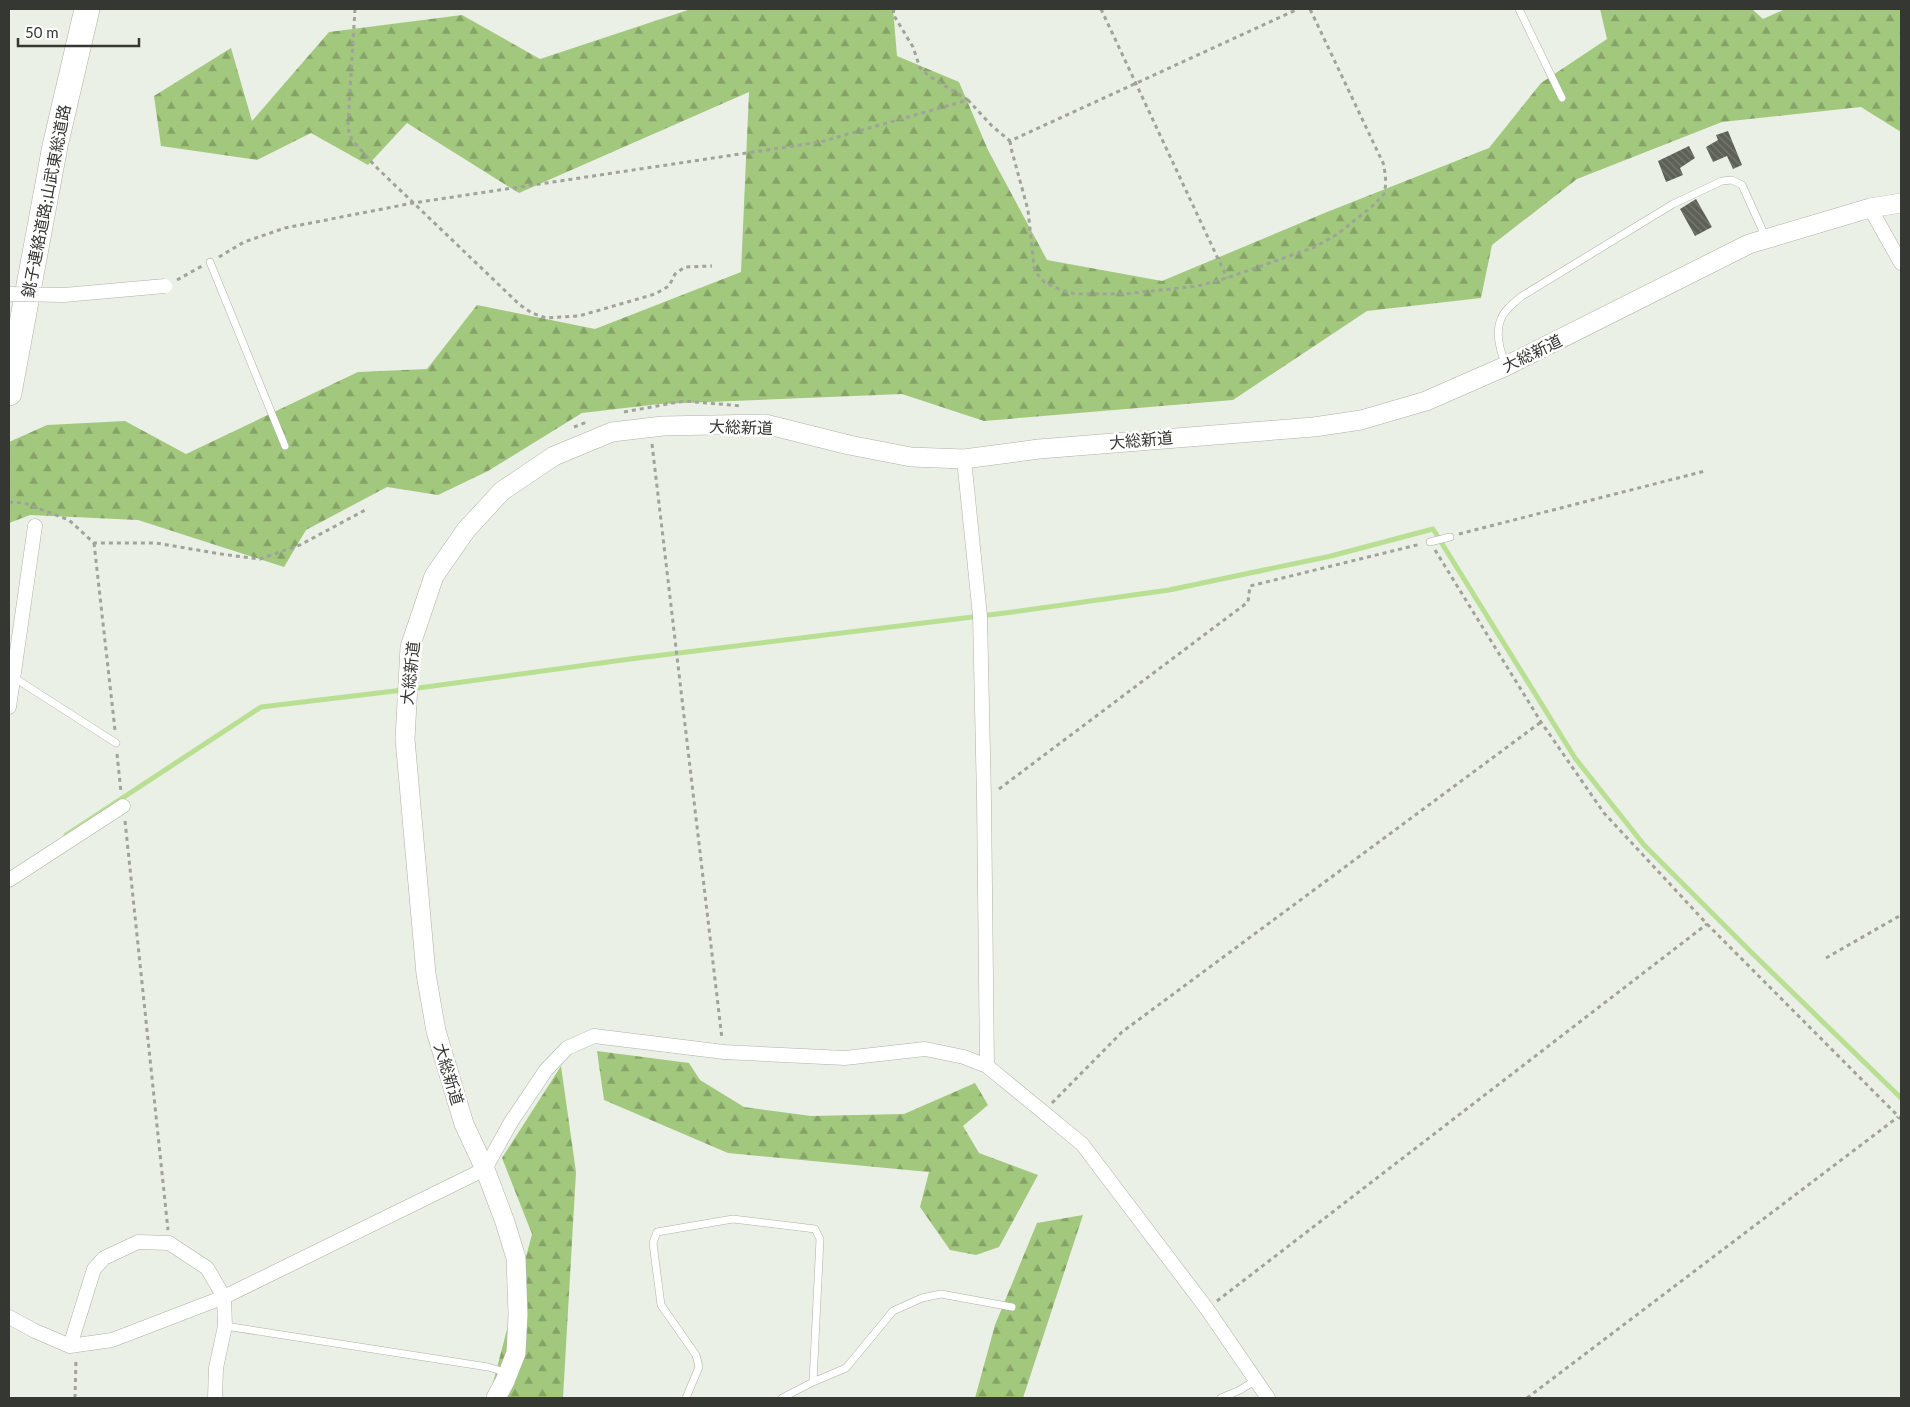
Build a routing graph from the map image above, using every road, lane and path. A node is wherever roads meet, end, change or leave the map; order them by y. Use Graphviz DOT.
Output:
graph roads {
  1 [pos="87,9"];
  2 [pos="356,9"];
  3 [pos="894,9"];
  4 [pos="1101,9"];
  5 [pos="1298,9"];
  6 [pos="1310,9"];
  7 [pos="1519,9"];
  8 [pos="1562,98"];
  9 [pos="968,100"];
  10 [pos="1010,141"];
  11 [pos="413,203"];
  12 [pos="1901,203"];
  13 [pos="1870,208"];
  14 [pos="1766,239"];
  15 [pos="210,262"];
  16 [pos="1901,263"];
  17 [pos="712,266"];
  18 [pos="1227,278"];
  19 [pos="165,286"];
  20 [pos="9,294"];
  21 [pos="1506,366"];
  22 [pos="9,393"];
  23 [pos="747,407"];
  24 [pos="621,412"];
  25 [pos="588,422"];
  26 [pos="573,428"];
  27 [pos="650,428"];
  28 [pos="285,446"];
  29 [pos="964,459"];
  30 [pos="1705,471"];
  31 [pos="9,502"];
  32 [pos="367,509"];
  33 [pos="35,526"];
  34 [pos="1450,537"];
  35 [pos="1430,542"];
  36 [pos="94,543"];
  37 [pos="11,676"];
  38 [pos="9,707"];
  39 [pos="1541,722"];
  40 [pos="116,743"];
  41 [pos="984,799"];
  42 [pos="123,806"];
  43 [pos="9,880"];
  44 [pos="1901,915"];
  45 [pos="1707,924"];
  46 [pos="1826,958"];
  47 [pos="724,1052"];
  48 [pos="987,1066"];
  49 [pos="1043,1112"];
  50 [pos="1900,1118"];
  51 [pos="485,1169"];
  52 [pos="169,1243"];
  53 [pos="224,1296"];
  54 [pos="1012,1307"];
  55 [pos="1207,1308"];
  56 [pos="9,1317"];
  57 [pos="225,1326"];
  58 [pos="70,1346"];
  59 [pos="508,1373"];
  60 [pos="1256,1380"];
  61 [pos="813,1382"];
  62 [pos="75,1398"];
  63 [pos="215,1398"];
  64 [pos="496,1398"];
  65 [pos="686,1398"];
  66 [pos="782,1398"];
  67 [pos="1221,1398"];
  68 [pos="1268,1398"];
  69 [pos="1527,1398"];
  1 -- 22 [label="highway, 銚子連絡道路;山武東総道路"];
  2 -- 11 [label="path"];
  3 -- 9 [label="path"];
  4 -- 18 [label="path"];
  5 -- 10 [label="path"];
  6 -- 18 [label="path"];
  7 -- 8 [label="lane"];
  9 -- 10 [label="path"];
  9 -- 11 [label="path"];
  10 -- 18 [label="path"];
  11 -- 15 [label="path"];
  11 -- 17 [label="path"];
  12 -- 13 [label="street, 大総新道"];
  13 -- 14 [label="street, 大総新道"];
  13 -- 16 [label="street"];
  14 -- 21 [label="street, 大総新道"];
  14 -- 21 [label="lane"];
  15 -- 19 [label="path"];
  15 -- 28 [label="lane"];
  19 -- 20 [label="street, bridge"];
  21 -- 29 [label="street, 大総新道"];
  23 -- 24 [label="path"];
  25 -- 26 [label="path"];
  27 -- 29 [label="street, 大総新道"];
  27 -- 47 [label="path"];
  27 -- 51 [label="street, 大総新道"];
  29 -- 41 [label="street"];
  30 -- 34 [label="path"];
  31 -- 36 [label="path"];
  32 -- 36 [label="path"];
  33 -- 37 [label="street"];
  34 -- 35 [label="lane"];
  35 -- 39 [label="path"];
  35 -- 41 [label="path"];
  36 -- 40 [label="path"];
  37 -- 38 [label="street"];
  37 -- 40 [label="lane"];
  39 -- 45 [label="path"];
  39 -- 49 [label="path"];
  40 -- 42 [label="path"];
  41 -- 48 [label="street"];
  42 -- 43 [label="street"];
  42 -- 52 [label="path"];
  44 -- 46 [label="path"];
  45 -- 50 [label="path"];
  45 -- 55 [label="path"];
  47 -- 48 [label="street"];
  47 -- 51 [label="street"];
  48 -- 49 [label="street"];
  49 -- 55 [label="street"];
  50 -- 69 [label="path"];
  51 -- 53 [label="street"];
  51 -- 59 [label="street, 大総新道"];
  52 -- 53 [label="street"];
  52 -- 58 [label="street"];
  53 -- 57 [label="street"];
  53 -- 58 [label="street"];
  54 -- 61 [label="lane"];
  55 -- 60 [label="street"];
  56 -- 58 [label="street"];
  57 -- 59 [label="lane"];
  57 -- 63 [label="street"];
  58 -- 62 [label="path"];
  59 -- 64 [label="street, 大総新道"];
  60 -- 67 [label="lane"];
  60 -- 68 [label="street"];
  61 -- 65 [label="lane"];
  61 -- 66 [label="lane"];
}
